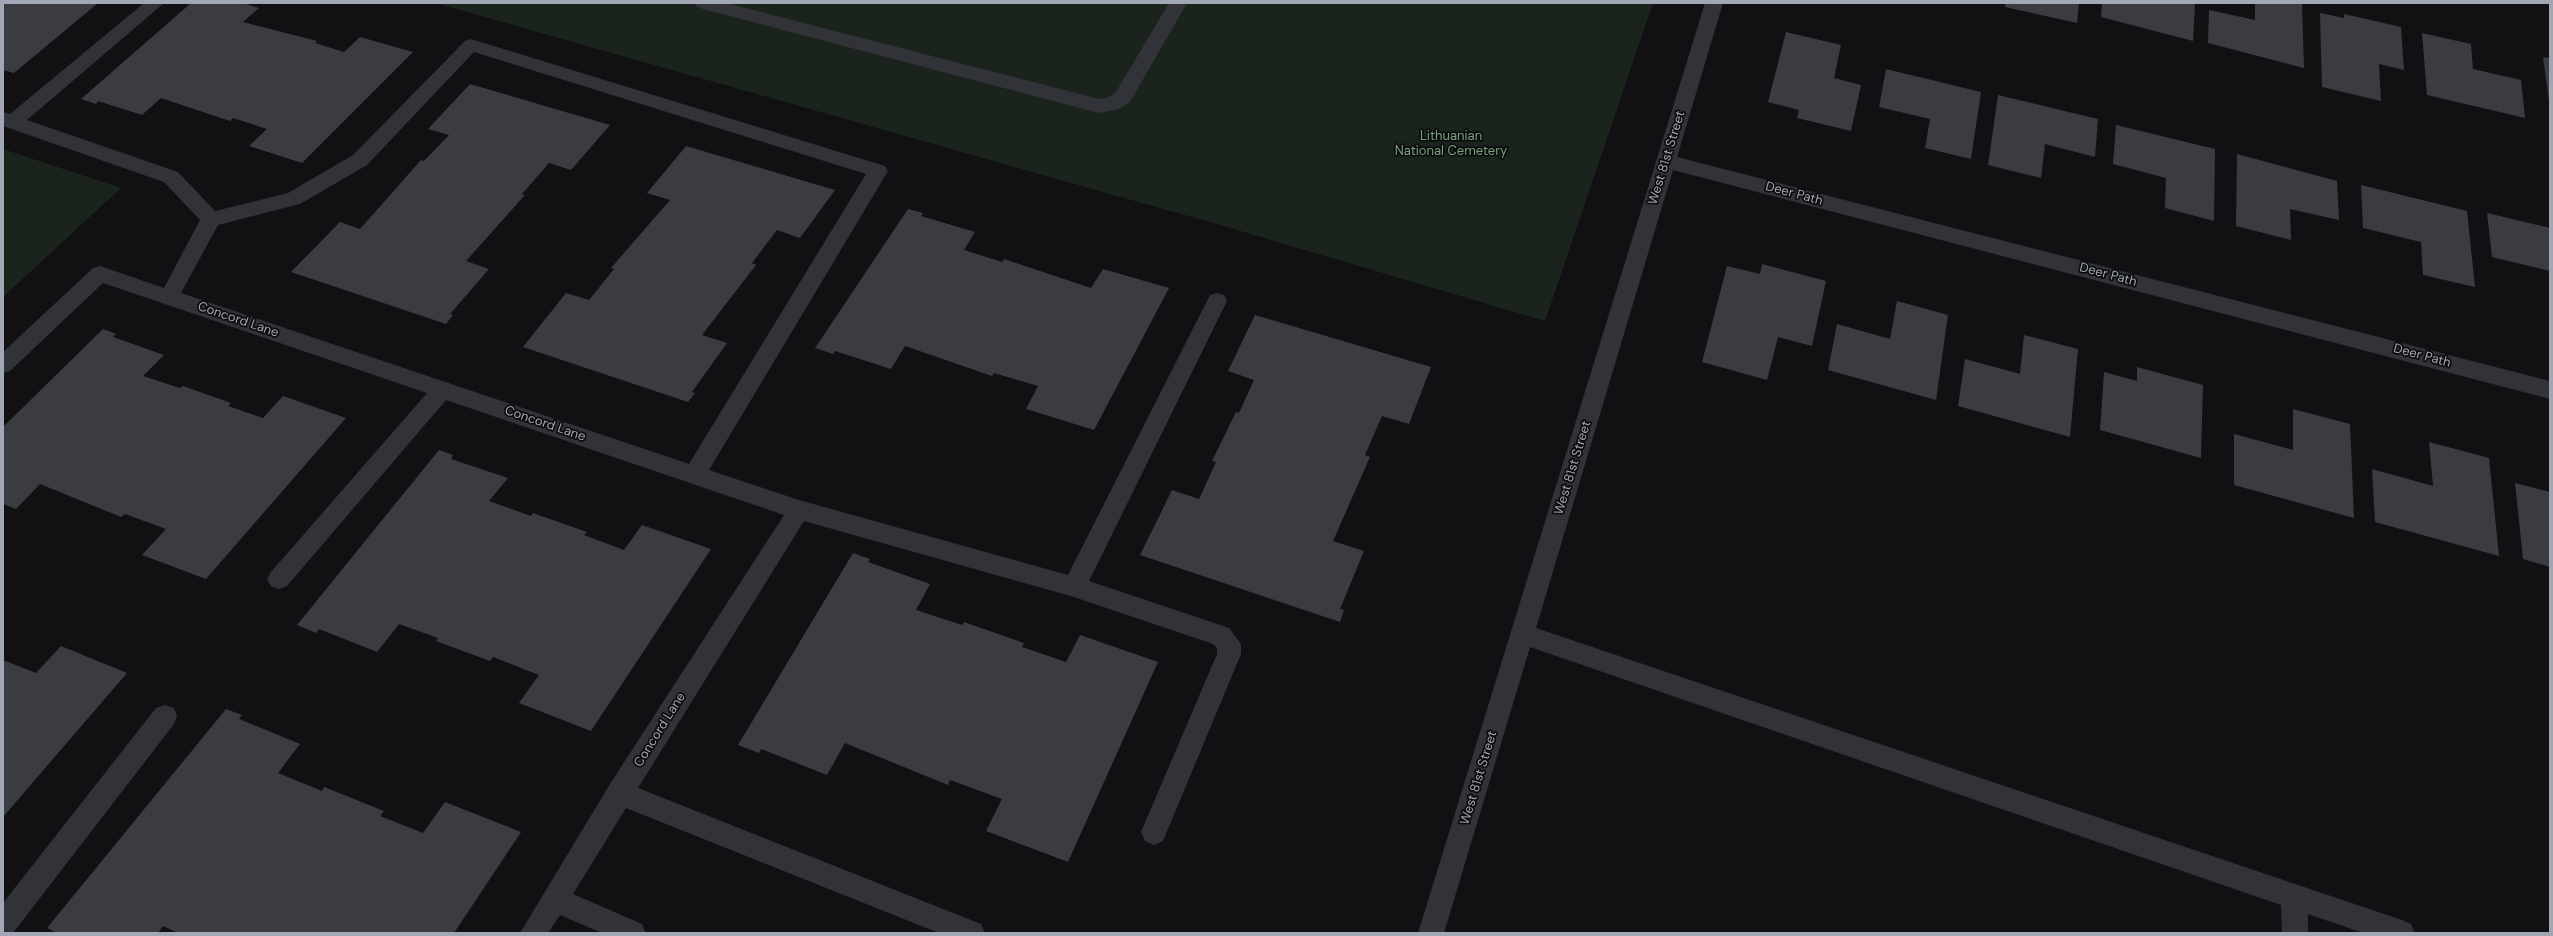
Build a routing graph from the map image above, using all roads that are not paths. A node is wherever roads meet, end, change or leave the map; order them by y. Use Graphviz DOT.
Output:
graph roads {
  1 [pos="155,3"];
  2 [pos="703,3"];
  3 [pos="1178,3"];
  4 [pos="1714,3"];
  5 [pos="8,120"];
  6 [pos="1666,161"];
  7 [pos="211,219"];
  8 [pos="169,297"];
  9 [pos="1216,301"];
  10 [pos="3,365"];
  11 [pos="442,390"];
  12 [pos="2550,390"];
  13 [pos="694,475"];
  14 [pos="798,510"];
  15 [pos="279,579"];
  16 [pos="1074,587"];
  17 [pos="1522,634"];
  18 [pos="165,716"];
  19 [pos="619,793"];
  20 [pos="1154,832"];
  21 [pos="2294,896"];
  22 [pos="554,899"];
  23 [pos="3,924"];
  24 [pos="532,933"];
  25 [pos="633,933"];
  26 [pos="972,933"];
  27 [pos="1431,933"];
  28 [pos="2295,933"];
  29 [pos="2402,933"];
  1 -- 5 [label="street"];
  2 -- 3 [label="street"];
  4 -- 6 [label="street, West 81st Street"];
  5 -- 7 [label="street"];
  6 -- 12 [label="street, Deer Path"];
  6 -- 17 [label="street, West 81st Street"];
  7 -- 8 [label="street"];
  7 -- 13 [label="street"];
  8 -- 10 [label="street, Concord Lane"];
  8 -- 11 [label="street, Concord Lane"];
  9 -- 16 [label="street"];
  11 -- 13 [label="street, Concord Lane"];
  11 -- 15 [label="street"];
  13 -- 14 [label="street, Concord Lane"];
  14 -- 16 [label="street"];
  14 -- 19 [label="street, Concord Lane"];
  16 -- 20 [label="street"];
  17 -- 21 [label="street"];
  17 -- 27 [label="street, West 81st Street"];
  18 -- 23 [label="street"];
  19 -- 22 [label="street, Concord Lane"];
  19 -- 26 [label="street"];
  21 -- 28 [label="street"];
  21 -- 29 [label="street"];
  22 -- 24 [label="street, Concord Lane"];
  22 -- 25 [label="street"];
}
